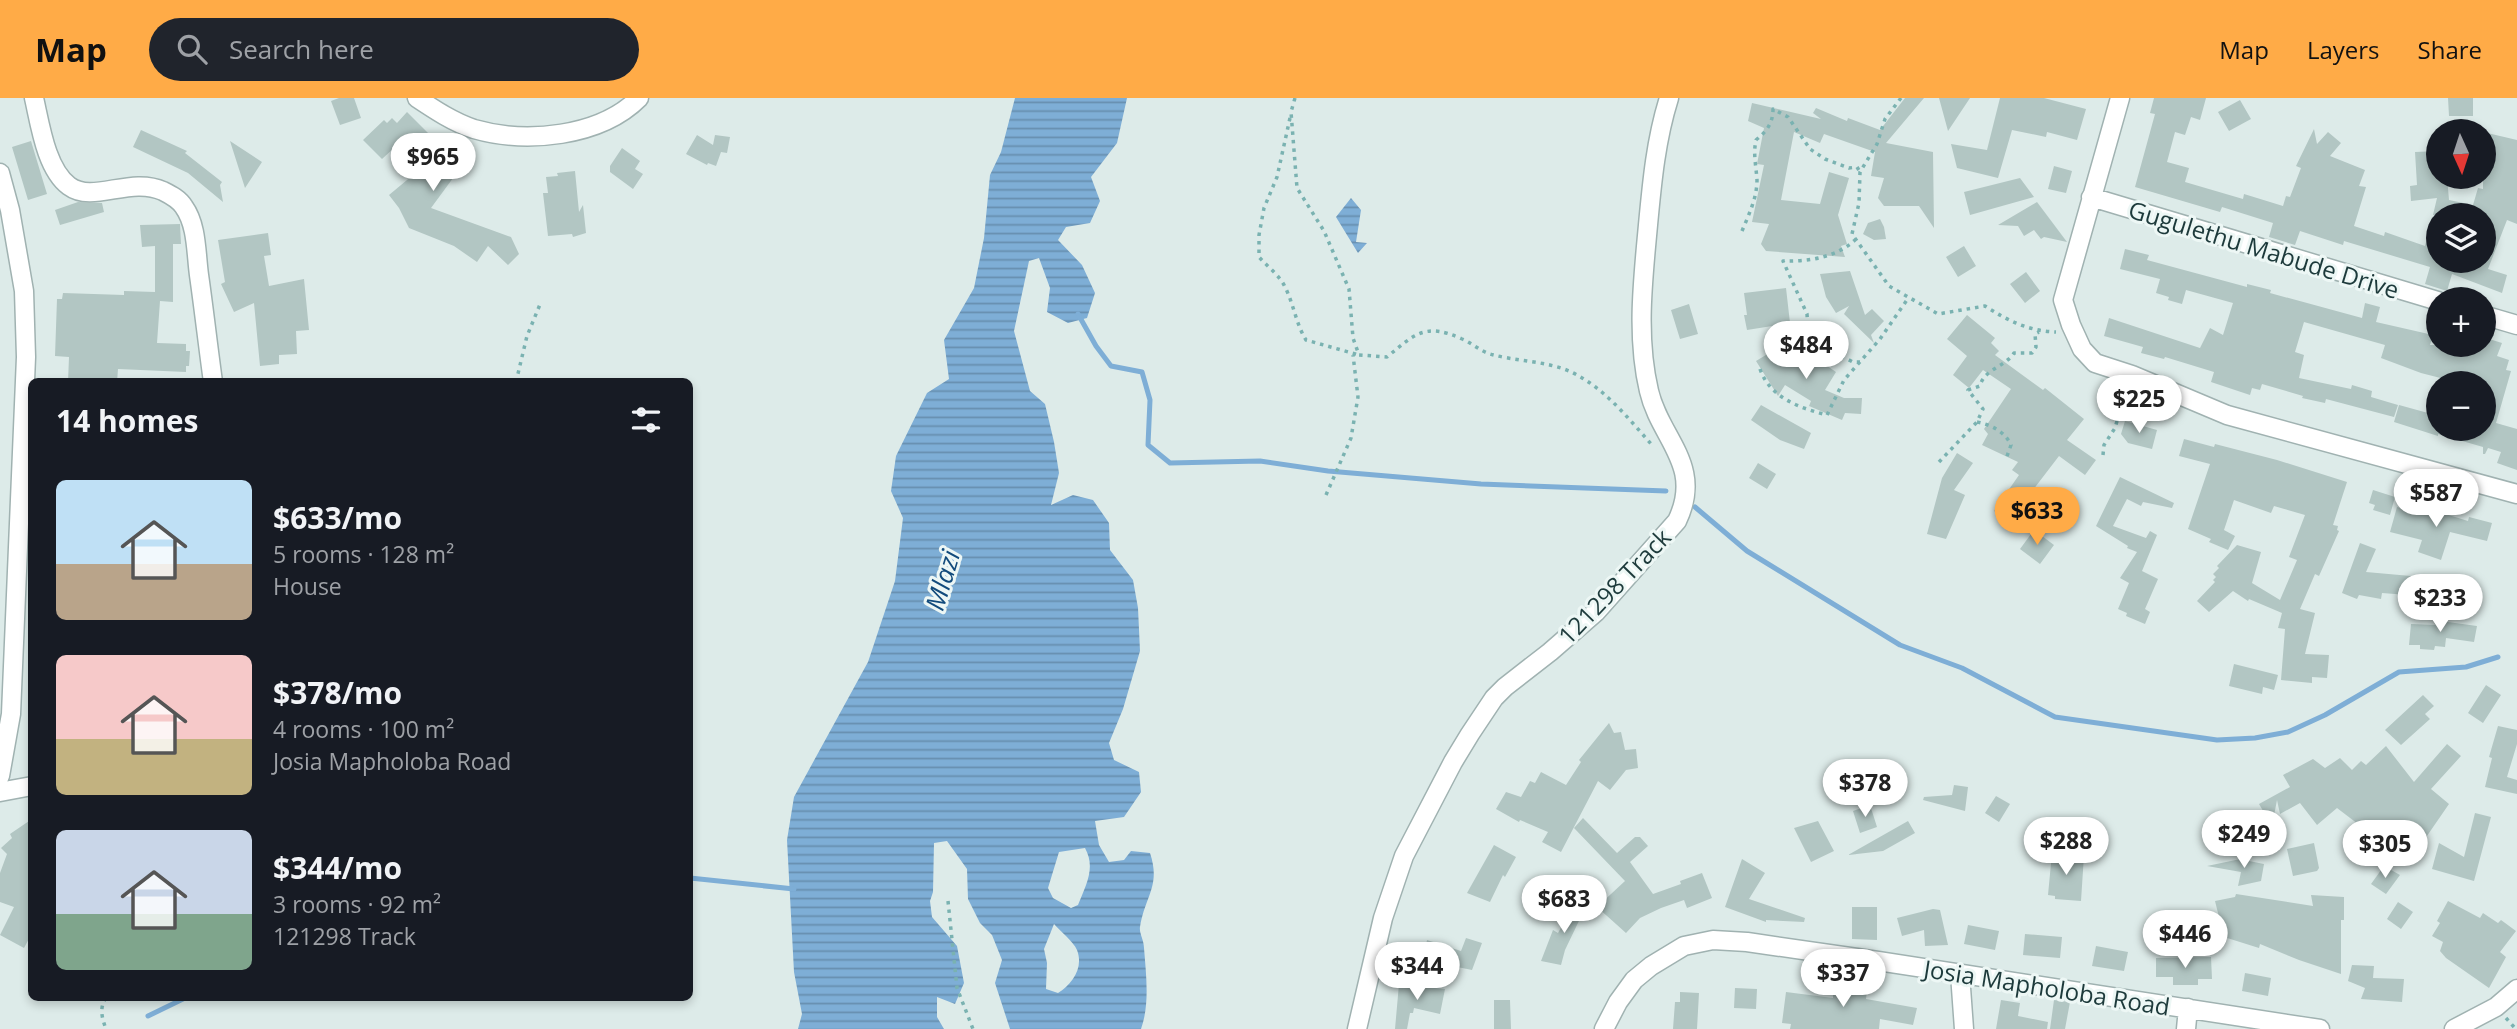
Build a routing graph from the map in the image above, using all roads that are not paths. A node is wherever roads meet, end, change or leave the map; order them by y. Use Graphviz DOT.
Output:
graph roads {
  1 [pos="34,98"];
  2 [pos="417,98"];
  3 [pos="639,98"];
  4 [pos="1669,98"];
  5 [pos="2120,98"];
  6 [pos="0,173"];
  7 [pos="2091,197"];
  8 [pos="2426,298"];
  9 [pos="2496,319"];
  10 [pos="2517,325"];
  11 [pos="212,378"];
  12 [pos="2517,494"];
  13 [pos="0,776"];
  14 [pos="28,787"];
  15 [pos="0,792"];
  16 [pos="1960,974"];
  17 [pos="2517,989"];
  18 [pos="2188,1008"];
  19 [pos="1357,1029"];
  20 [pos="1604,1029"];
  21 [pos="1964,1029"];
  22 [pos="2186,1029"];
  23 [pos="2320,1029"];
  24 [pos="2454,1029"];
  1 -- 11 [label="street"];
  2 -- 3 [label="street"];
  4 -- 19 [label="street, 121298 Track"];
  5 -- 7 [label="street"];
  6 -- 13 [label="street"];
  7 -- 8 [label="street, Gugulethu Mabude Drive"];
  7 -- 12 [label="street"];
  9 -- 10 [label="street"];
  14 -- 15 [label="street"];
  16 -- 18 [label="street, Josia Mapholoba Road"];
  16 -- 20 [label="street, Josia Mapholoba Road"];
  16 -- 21 [label="street"];
  17 -- 24 [label="street"];
  18 -- 22 [label="street"];
  18 -- 23 [label="street, Josia Mapholoba Road"];
}
